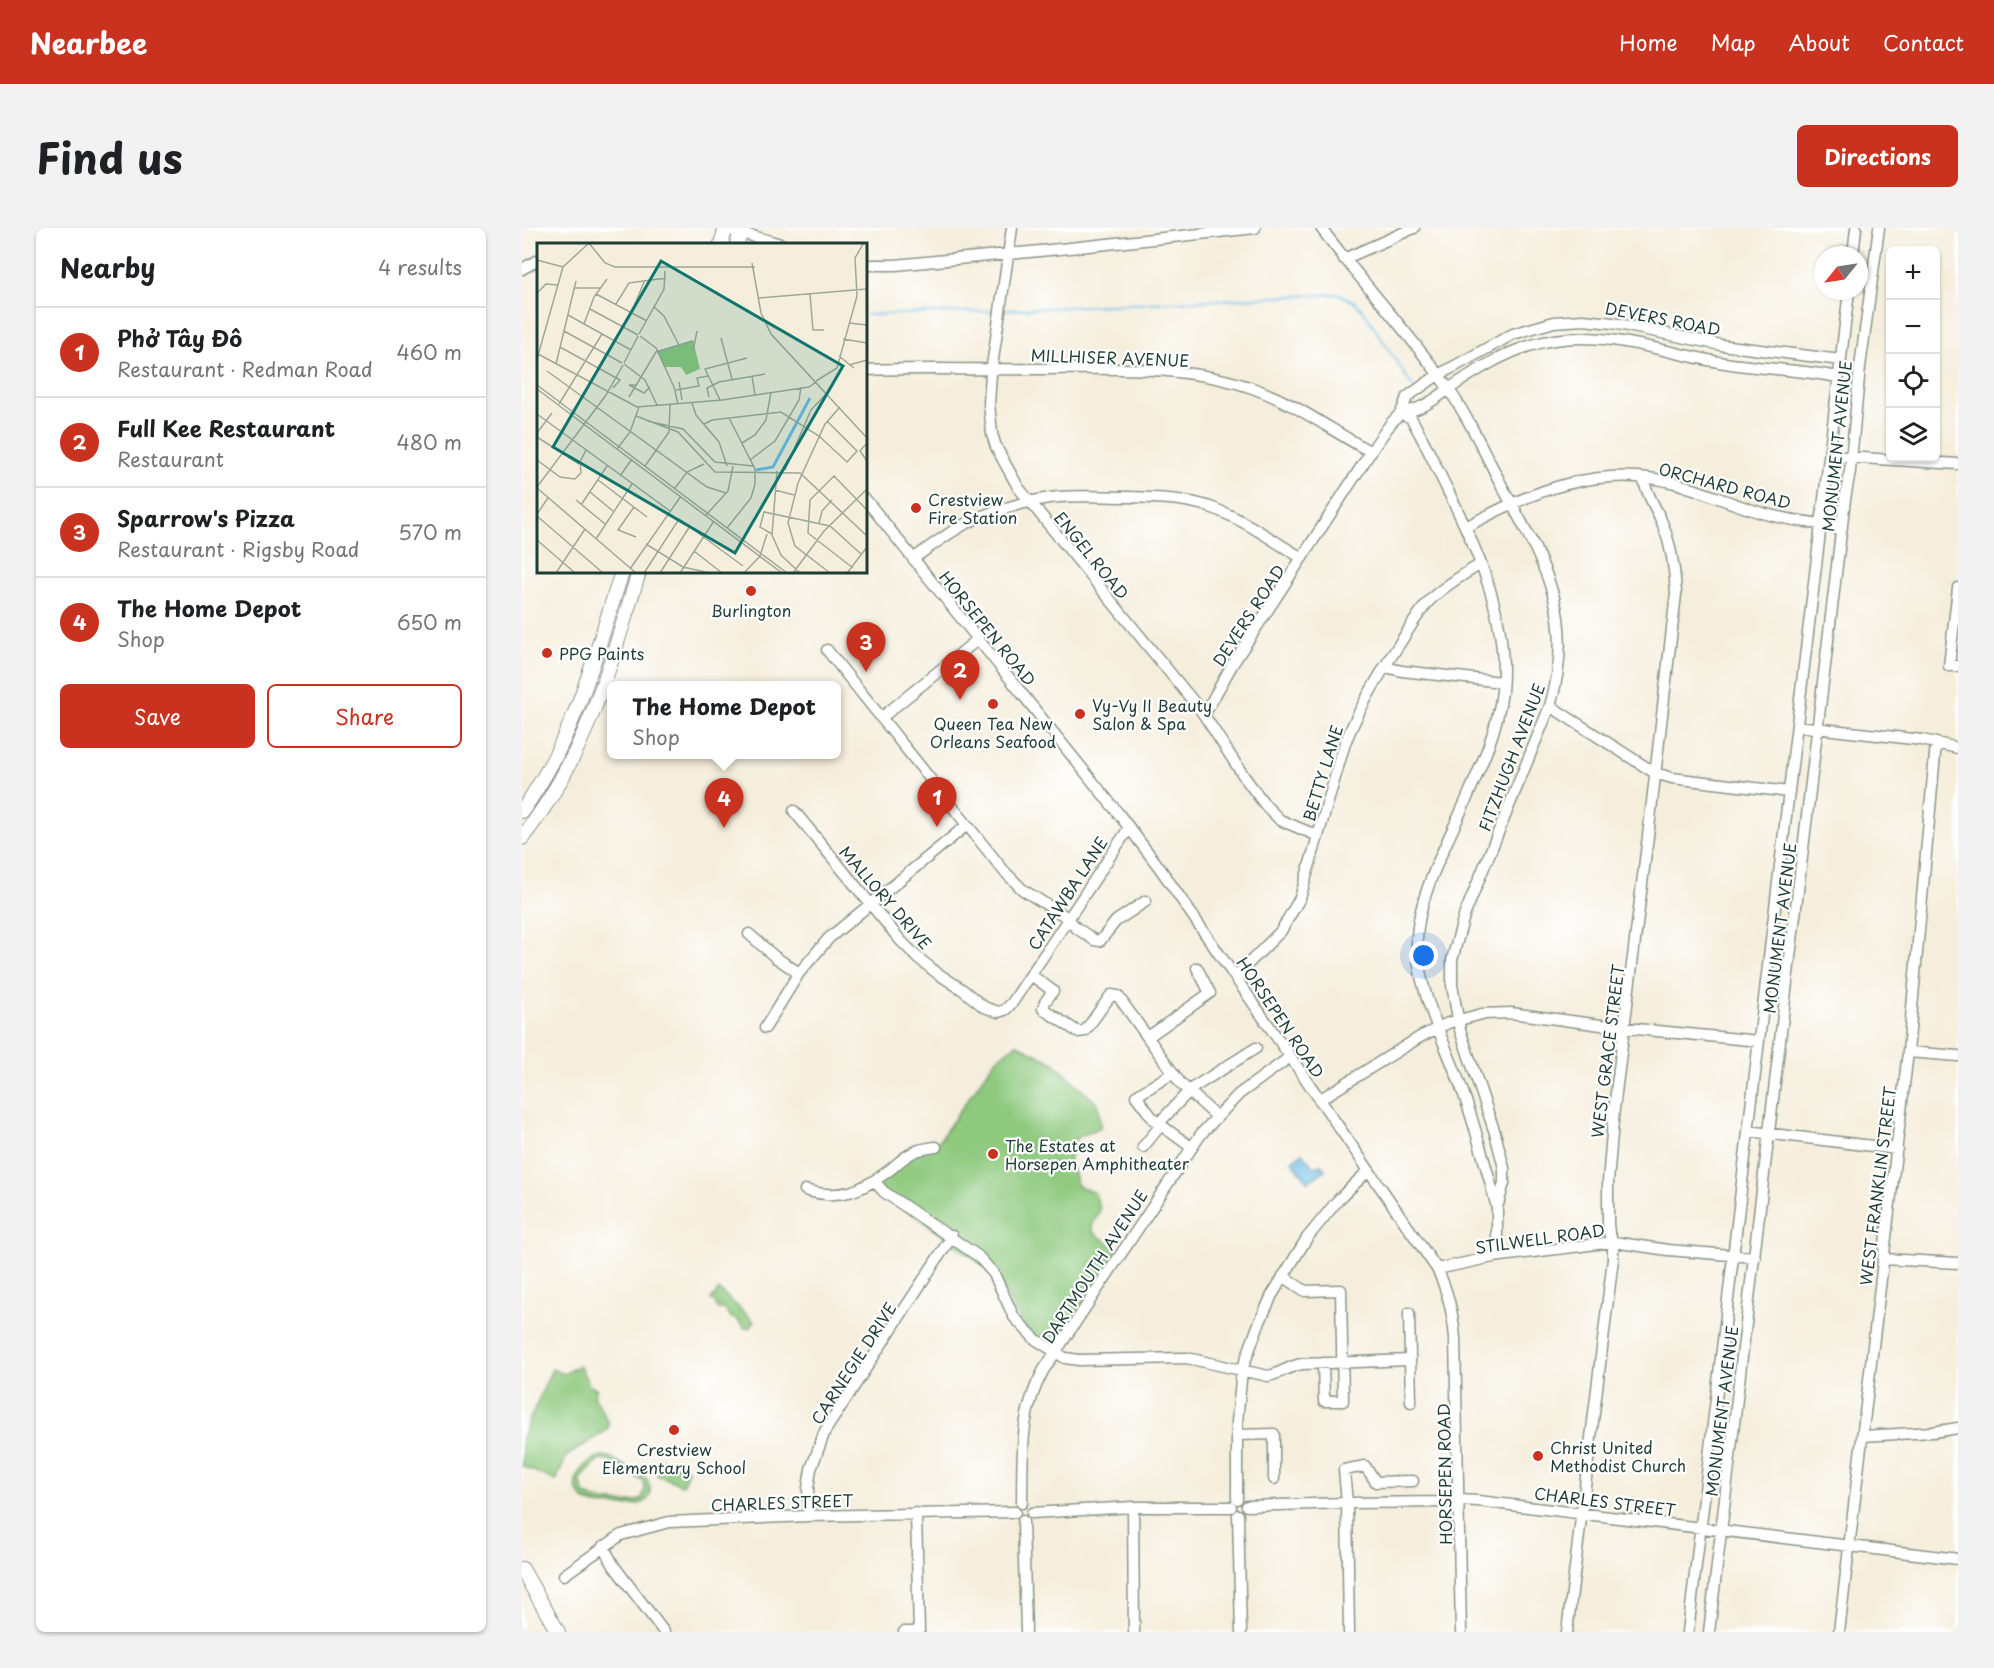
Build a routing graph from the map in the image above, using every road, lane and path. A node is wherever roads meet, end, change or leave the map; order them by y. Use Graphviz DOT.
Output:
graph roads {
  1 [pos="726,228"];
  2 [pos="1012,228"];
  3 [pos="1256,228"];
  4 [pos="1321,228"];
  5 [pos="1414,228"];
  6 [pos="1856,228"];
  7 [pos="1879,228"];
  8 [pos="740,235"];
  9 [pos="721,243"];
  10 [pos="776,243"];
  11 [pos="1854,246"];
  12 [pos="1009,254"];
  13 [pos="1344,259"];
  14 [pos="537,261"];
  15 [pos="867,265"];
  16 [pos="522,269"];
  17 [pos="1848,300"];
  18 [pos="1679,336"];
  19 [pos="1675,353"];
  20 [pos="1841,362"];
  21 [pos="1860,367"];
  22 [pos="992,369"];
  23 [pos="867,370"];
  24 [pos="1439,375"];
  25 [pos="1839,377"];
  26 [pos="1449,389"];
  27 [pos="1401,413"];
  28 [pos="1371,452"];
  29 [pos="1829,456"];
  30 [pos="1851,458"];
  31 [pos="1958,464"];
  32 [pos="1643,478"];
  33 [pos="867,501"];
  34 [pos="1030,502"];
  35 [pos="1512,503"];
  36 [pos="1821,523"];
  37 [pos="1466,527"];
  38 [pos="1842,527"];
  39 [pos="1302,558"];
  40 [pos="913,559"];
  41 [pos="1481,564"];
  42 [pos="622,573"];
  43 [pos="639,573"];
  44 [pos="1958,588"];
  45 [pos="604,630"];
  46 [pos="620,634"];
  47 [pos="978,640"];
  48 [pos="827,650"];
  49 [pos="1954,666"];
  50 [pos="1385,667"];
  51 [pos="1502,682"];
  52 [pos="1550,706"];
  53 [pos="1204,715"];
  54 [pos="881,718"];
  55 [pos="1797,726"];
  56 [pos="1818,729"];
  57 [pos="1936,743"];
  58 [pos="1958,748"];
  59 [pos="1655,773"];
  60 [pos="1789,792"];
  61 [pos="522,811"];
  62 [pos="794,811"];
  63 [pos="967,825"];
  64 [pos="1129,828"];
  65 [pos="1318,836"];
  66 [pos="522,838"];
  67 [pos="1146,901"];
  68 [pos="870,904"];
  69 [pos="1068,918"];
  70 [pos="748,934"];
  71 [pos="1197,968"];
  72 [pos="799,973"];
  73 [pos="1031,975"];
  74 [pos="1235,977"];
  75 [pos="1458,1020"];
  76 [pos="1439,1028"];
  77 [pos="1625,1028"];
  78 [pos="765,1029"];
  79 [pos="1148,1037"];
  80 [pos="1759,1041"];
  81 [pos="1256,1048"];
  82 [pos="1908,1052"];
  83 [pos="1958,1056"];
  84 [pos="1290,1057"];
  85 [pos="1173,1073"];
  86 [pos="1189,1092"];
  87 [pos="1319,1100"];
  88 [pos="1216,1116"];
  89 [pos="1160,1124"];
  90 [pos="1748,1131"];
  91 [pos="1770,1135"];
  92 [pos="936,1147"];
  93 [pos="1143,1147"];
  94 [pos="1191,1147"];
  95 [pos="1897,1149"];
  96 [pos="1368,1171"];
  97 [pos="875,1182"];
  98 [pos="805,1190"];
  99 [pos="1497,1208"];
  100 [pos="952,1236"];
  101 [pos="1613,1242"];
  102 [pos="1497,1256"];
  103 [pos="1733,1256"];
  104 [pos="1755,1257"];
  105 [pos="1883,1259"];
  106 [pos="1958,1263"];
  107 [pos="1437,1269"];
  108 [pos="1283,1276"];
  109 [pos="1409,1313"];
  110 [pos="1055,1353"];
  111 [pos="1410,1360"];
  112 [pos="1341,1362"];
  113 [pos="1323,1363"];
  114 [pos="1242,1370"];
  115 [pos="1411,1402"];
  116 [pos="1958,1428"];
  117 [pos="1237,1435"];
  118 [pos="1862,1436"];
  119 [pos="1274,1479"];
  120 [pos="1413,1481"];
  121 [pos="1459,1500"];
  122 [pos="1022,1503"];
  123 [pos="1347,1503"];
  124 [pos="1236,1507"];
  125 [pos="1133,1508"];
  126 [pos="1015,1512"];
  127 [pos="916,1513"];
  128 [pos="1032,1513"];
  129 [pos="1582,1514"];
  130 [pos="809,1516"];
  131 [pos="1023,1521"];
  132 [pos="1701,1528"];
  133 [pos="1722,1531"];
  134 [pos="1850,1545"];
  135 [pos="603,1546"];
  136 [pos="1958,1559"];
  137 [pos="522,1569"];
  138 [pos="564,1575"];
  139 [pos="558,1632"];
  140 [pos="664,1632"];
  141 [pos="903,1632"];
  142 [pos="919,1632"];
  143 [pos="1026,1632"];
  144 [pos="1134,1632"];
  145 [pos="1241,1632"];
  146 [pos="1349,1632"];
  147 [pos="1461,1632"];
  148 [pos="1567,1632"];
  149 [pos="1688,1632"];
  150 [pos="1709,1632"];
  151 [pos="1839,1632"];
  1 -- 8 [label="street"];
  1 -- 9 [label="main road"];
  2 -- 12 [label="street, ENGEL ROAD"];
  3 -- 12 [label="street"];
  4 -- 13 [label="street, FITZHUGH AVENUE"];
  5 -- 13 [label="street"];
  6 -- 11 [label="street"];
  7 -- 21 [label="street, MONUMENT AVENUE"];
  8 -- 10 [label="street"];
  12 -- 15 [label="street"];
  12 -- 22 [label="street, ENGEL ROAD"];
  13 -- 24 [label="street, FITZHUGH AVENUE"];
  14 -- 16 [label="street"];
  17 -- 20 [label="street, MONUMENT AVENUE"];
  18 -- 19 [label="street"];
  18 -- 20 [label="street, DEVERS ROAD"];
  18 -- 24 [label="street, DEVERS ROAD"];
  19 -- 25 [label="street, DEVERS ROAD"];
  19 -- 26 [label="street, DEVERS ROAD"];
  20 -- 21 [label="street, DEVERS ROAD"];
  20 -- 25 [label="street, MONUMENT AVENUE"];
  21 -- 30 [label="street, MONUMENT AVENUE"];
  22 -- 23 [label="street, MILLHISER AVENUE"];
  22 -- 28 [label="street, MILLHISER AVENUE"];
  22 -- 34 [label="street, ENGEL ROAD"];
  24 -- 26 [label="street, FITZHUGH AVENUE"];
  24 -- 27 [label="street, DEVERS ROAD"];
  25 -- 29 [label="street, MONUMENT AVENUE"];
  26 -- 27 [label="street, DEVERS ROAD"];
  26 -- 35 [label="street, FITZHUGH AVENUE"];
  27 -- 28 [label="street, DEVERS ROAD"];
  27 -- 37 [label="street, FITZHUGH AVENUE"];
  28 -- 39 [label="street, DEVERS ROAD"];
  29 -- 30 [label="street"];
  29 -- 36 [label="street, MONUMENT AVENUE"];
  30 -- 31 [label="street"];
  30 -- 38 [label="street, MONUMENT AVENUE"];
  32 -- 35 [label="street, ORCHARD ROAD"];
  32 -- 36 [label="street, ORCHARD ROAD"];
  32 -- 59 [label="street, WEST GRACE STREET"];
  33 -- 40 [label="street, HORSEPEN ROAD"];
  34 -- 39 [label="street"];
  34 -- 40 [label="street"];
  34 -- 53 [label="street, ENGEL ROAD"];
  35 -- 37 [label="street, ORCHARD ROAD"];
  35 -- 52 [label="street, FITZHUGH AVENUE"];
  36 -- 38 [label="street, ORCHARD ROAD"];
  36 -- 55 [label="street, MONUMENT AVENUE"];
  37 -- 41 [label="street, FITZHUGH AVENUE"];
  38 -- 56 [label="street, MONUMENT AVENUE"];
  39 -- 53 [label="street, DEVERS ROAD"];
  40 -- 47 [label="street, HORSEPEN ROAD"];
  41 -- 50 [label="street, BETTY LANE"];
  41 -- 51 [label="street, FITZHUGH AVENUE"];
  42 -- 45 [label="main road"];
  43 -- 46 [label="main road"];
  44 -- 49 [label="street"];
  45 -- 46 [label="main road"];
  45 -- 61 [label="main road"];
  46 -- 66 [label="main road"];
  47 -- 54 [label="street"];
  47 -- 64 [label="street, HORSEPEN ROAD"];
  48 -- 54 [label="street"];
  50 -- 51 [label="street"];
  50 -- 65 [label="street, BETTY LANE"];
  51 -- 76 [label="street, FITZHUGH AVENUE"];
  52 -- 59 [label="street"];
  52 -- 75 [label="street, FITZHUGH AVENUE"];
  53 -- 65 [label="street, ENGEL ROAD"];
  54 -- 63 [label="street"];
  55 -- 56 [label="street"];
  55 -- 60 [label="street, MONUMENT AVENUE"];
  56 -- 57 [label="street"];
  56 -- 91 [label="street, MONUMENT AVENUE"];
  57 -- 58 [label="street"];
  57 -- 82 [label="street, WEST FRANKLIN STREET"];
  59 -- 60 [label="street"];
  59 -- 77 [label="street, WEST GRACE STREET"];
  60 -- 80 [label="street, MONUMENT AVENUE"];
  62 -- 68 [label="street, MALLORY DRIVE"];
  63 -- 68 [label="street"];
  63 -- 69 [label="street"];
  64 -- 69 [label="street, CATAWBA LANE"];
  64 -- 74 [label="street, HORSEPEN ROAD"];
  65 -- 74 [label="street, BETTY LANE"];
  67 -- 69 [label="street"];
  68 -- 72 [label="street"];
  68 -- 73 [label="street, MALLORY DRIVE"];
  69 -- 73 [label="street, CATAWBA LANE"];
  70 -- 72 [label="street"];
  71 -- 79 [label="street"];
  72 -- 78 [label="street"];
  73 -- 79 [label="street"];
  74 -- 84 [label="street, HORSEPEN ROAD"];
  75 -- 76 [label="street"];
  75 -- 77 [label="street"];
  75 -- 99 [label="street, FITZHUGH AVENUE"];
  76 -- 87 [label="street"];
  76 -- 99 [label="street, FITZHUGH AVENUE"];
  77 -- 80 [label="street"];
  77 -- 101 [label="street, WEST GRACE STREET"];
  79 -- 85 [label="street"];
  80 -- 90 [label="street, MONUMENT AVENUE"];
  81 -- 86 [label="street"];
  82 -- 83 [label="street"];
  82 -- 95 [label="street, WEST FRANKLIN STREET"];
  84 -- 87 [label="street, HORSEPEN ROAD"];
  84 -- 88 [label="street, DARTMOUTH AVENUE"];
  85 -- 86 [label="street"];
  85 -- 89 [label="street"];
  86 -- 88 [label="street"];
  86 -- 89 [label="street"];
  87 -- 96 [label="street, HORSEPEN ROAD"];
  88 -- 94 [label="street, DARTMOUTH AVENUE"];
  89 -- 93 [label="street"];
  89 -- 94 [label="street"];
  90 -- 91 [label="street"];
  90 -- 103 [label="street, MONUMENT AVENUE"];
  91 -- 95 [label="street"];
  91 -- 104 [label="street, MONUMENT AVENUE"];
  92 -- 97 [label="street"];
  94 -- 110 [label="street, DARTMOUTH AVENUE"];
  95 -- 105 [label="street, WEST FRANKLIN STREET"];
  96 -- 107 [label="street, HORSEPEN ROAD"];
  96 -- 108 [label="street"];
  97 -- 98 [label="street"];
  97 -- 100 [label="street"];
  99 -- 102 [label="street, FITZHUGH AVENUE"];
  100 -- 110 [label="street"];
  100 -- 130 [label="street, CARNEGIE DRIVE"];
  101 -- 102 [label="street, STILWELL ROAD"];
  101 -- 103 [label="street, STILWELL ROAD"];
  101 -- 129 [label="street, WEST GRACE STREET"];
  102 -- 107 [label="street, STILWELL ROAD"];
  103 -- 104 [label="street, STILWELL ROAD"];
  103 -- 132 [label="street, MONUMENT AVENUE"];
  104 -- 133 [label="street, MONUMENT AVENUE"];
  105 -- 106 [label="street"];
  105 -- 118 [label="street, WEST FRANKLIN STREET"];
  107 -- 121 [label="street, HORSEPEN ROAD"];
  108 -- 112 [label="street"];
  108 -- 114 [label="street"];
  109 -- 111 [label="street"];
  110 -- 114 [label="street"];
  110 -- 122 [label="street, DARTMOUTH AVENUE"];
  111 -- 112 [label="street"];
  111 -- 115 [label="street"];
  112 -- 113 [label="street"];
  112 -- 113 [label="street"];
  113 -- 114 [label="street"];
  114 -- 117 [label="street"];
  116 -- 118 [label="street"];
  117 -- 119 [label="street"];
  117 -- 124 [label="street"];
  118 -- 134 [label="street, WEST FRANKLIN STREET"];
  120 -- 123 [label="street"];
  121 -- 123 [label="street, CHARLES STREET"];
  121 -- 129 [label="street, CHARLES STREET"];
  121 -- 147 [label="street, HORSEPEN ROAD"];
  122 -- 126 [label="street"];
  122 -- 128 [label="street"];
  123 -- 124 [label="street, CHARLES STREET"];
  123 -- 146 [label="street"];
  124 -- 125 [label="street"];
  124 -- 145 [label="street"];
  125 -- 128 [label="street"];
  125 -- 144 [label="street"];
  126 -- 127 [label="street, CHARLES STREET"];
  126 -- 131 [label="street"];
  127 -- 130 [label="street, CHARLES STREET"];
  127 -- 142 [label="street"];
  128 -- 131 [label="street"];
  129 -- 132 [label="street, CHARLES STREET"];
  129 -- 148 [label="street, WEST GRACE STREET"];
  130 -- 135 [label="street, CHARLES STREET"];
  131 -- 143 [label="street"];
  132 -- 133 [label="street, CHARLES STREET"];
  132 -- 149 [label="street, MONUMENT AVENUE"];
  133 -- 134 [label="street, CHARLES STREET"];
  133 -- 150 [label="street, MONUMENT AVENUE"];
  134 -- 136 [label="street, CHARLES STREET"];
  134 -- 151 [label="street, WEST FRANKLIN STREET"];
  135 -- 138 [label="street, CHARLES STREET"];
  135 -- 140 [label="street"];
  137 -- 139 [label="main road"];
  141 -- 142 [label="street"];
}
